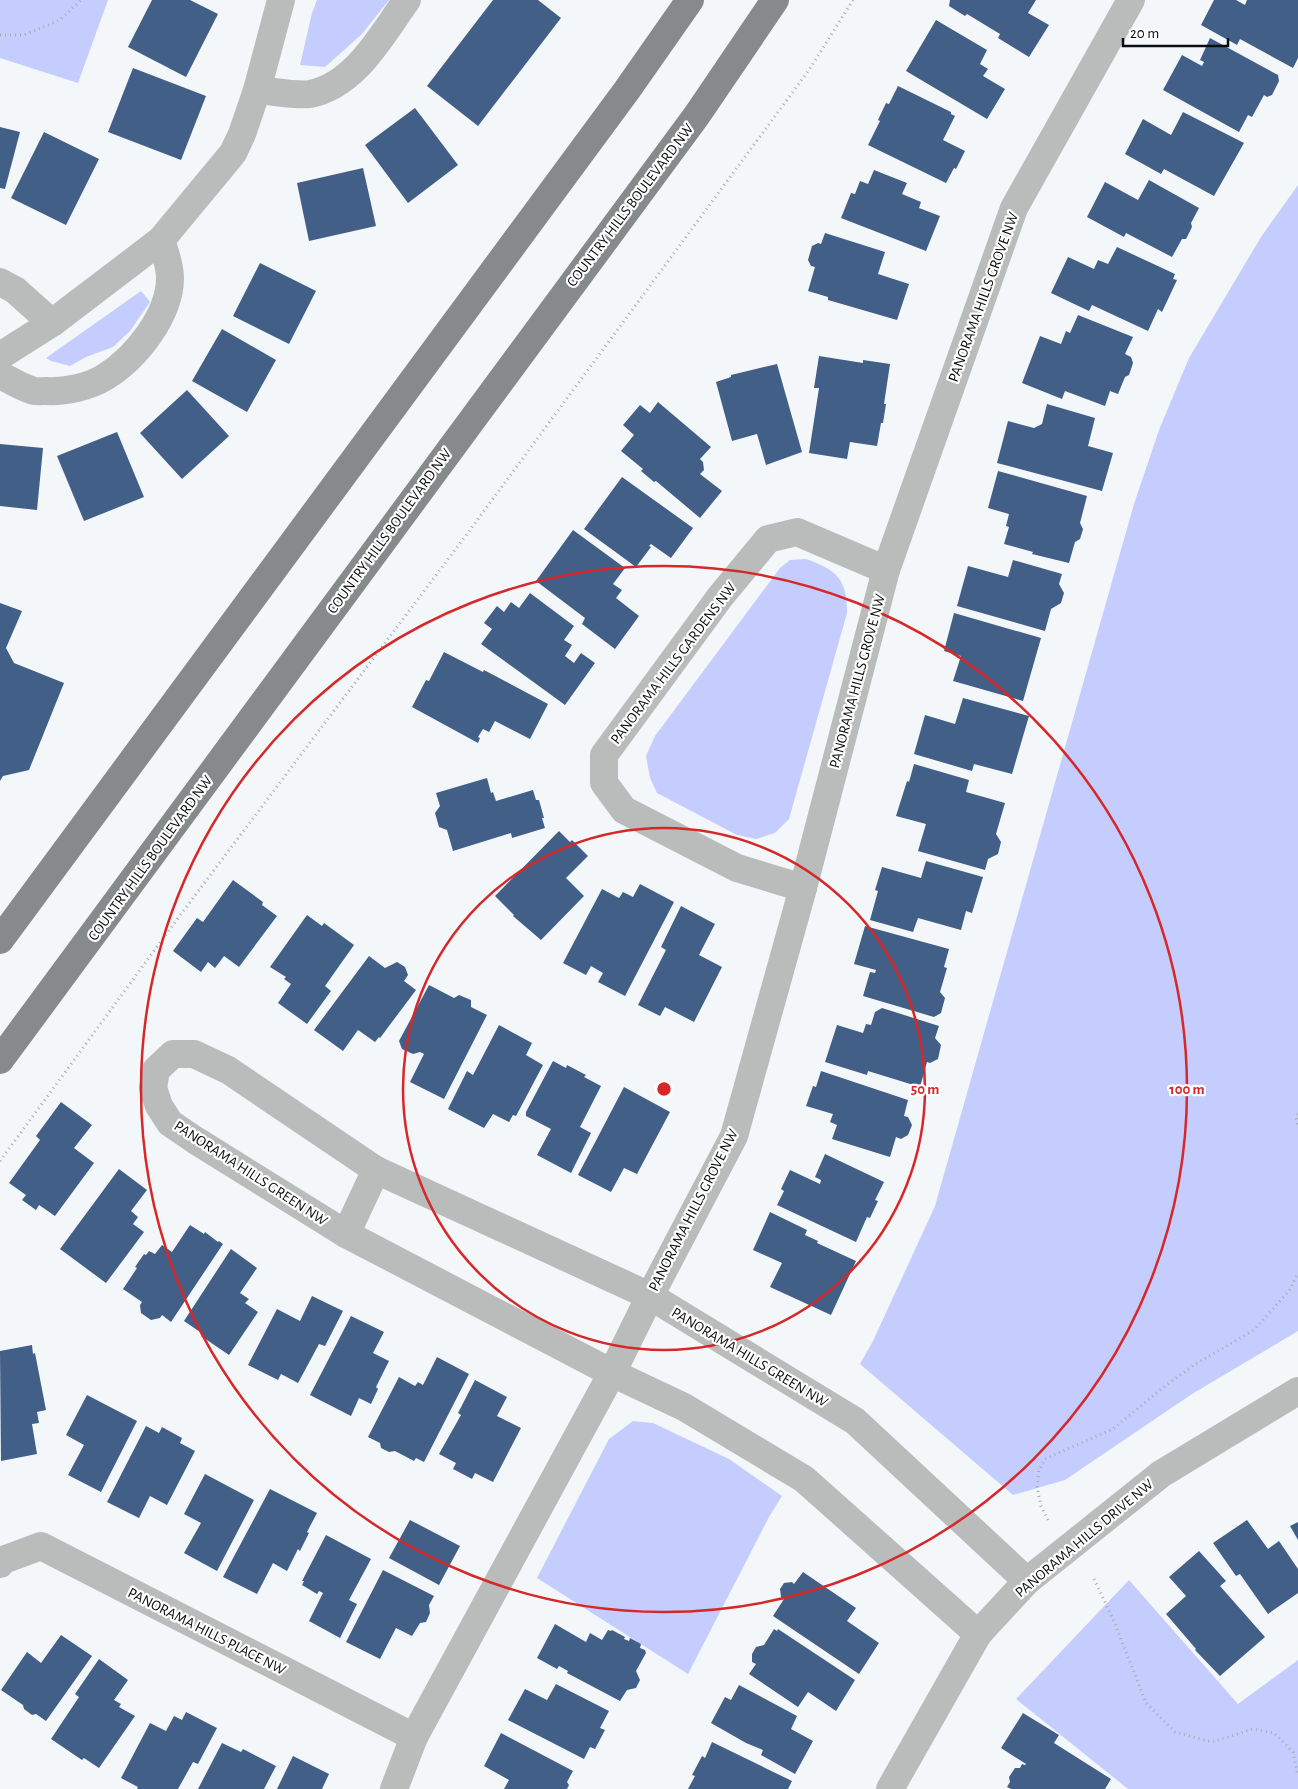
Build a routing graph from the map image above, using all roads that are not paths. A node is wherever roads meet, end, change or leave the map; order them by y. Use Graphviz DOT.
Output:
graph roads {
  1 [pos="281,0"];
  2 [pos="407,0"];
  3 [pos="690,0"];
  4 [pos="775,0"];
  5 [pos="1131,0"];
  6 [pos="256,90"];
  7 [pos="161,240"];
  8 [pos="0,282"];
  9 [pos="52,323"];
  10 [pos="0,356"];
  11 [pos="0,375"];
  12 [pos="886,570"];
  13 [pos="803,888"];
  14 [pos="0,940"];
  15 [pos="0,1060"];
  16 [pos="376,1170"];
  17 [pos="346,1234"];
  18 [pos="650,1296"];
  19 [pos="612,1374"];
  20 [pos="1298,1392"];
  21 [pos="0,1564"];
  22 [pos="1027,1581"];
  23 [pos="978,1634"];
  24 [pos="414,1738"];
  25 [pos="394,1789"];
  26 [pos="890,1789"];
  1 -- 6 [label="street"];
  2 -- 6 [label="street"];
  3 -- 14 [label="main road"];
  4 -- 15 [label="main road, COUNTRY HILLS BOULEVARD NW"];
  5 -- 12 [label="street, PANORAMA HILLS GROVE NW"];
  6 -- 7 [label="street"];
  7 -- 9 [label="street"];
  7 -- 11 [label="street"];
  8 -- 9 [label="street"];
  9 -- 10 [label="street"];
  12 -- 13 [label="street, PANORAMA HILLS GROVE NW"];
  12 -- 13 [label="street, PANORAMA HILLS GARDENS NW"];
  13 -- 18 [label="street, PANORAMA HILLS GROVE NW"];
  16 -- 17 [label="street, PANORAMA HILLS GREEN NW"];
  16 -- 17 [label="street, PANORAMA HILLS GREEN NW"];
  16 -- 18 [label="street, PANORAMA HILLS GREEN NW"];
  17 -- 19 [label="street, PANORAMA HILLS GREEN NW"];
  18 -- 19 [label="street, PANORAMA HILLS GROVE NW"];
  18 -- 22 [label="street, PANORAMA HILLS GREEN NW"];
  19 -- 23 [label="street, PANORAMA HILLS GREEN NW"];
  19 -- 24 [label="street"];
  20 -- 22 [label="street, PANORAMA HILLS DRIVE NW"];
  21 -- 24 [label="street, PANORAMA HILLS PLACE NW"];
  22 -- 23 [label="street, PANORAMA HILLS DRIVE NW"];
  23 -- 26 [label="street, PANORAMA HILLS DRIVE NW"];
  24 -- 25 [label="street"];
}
